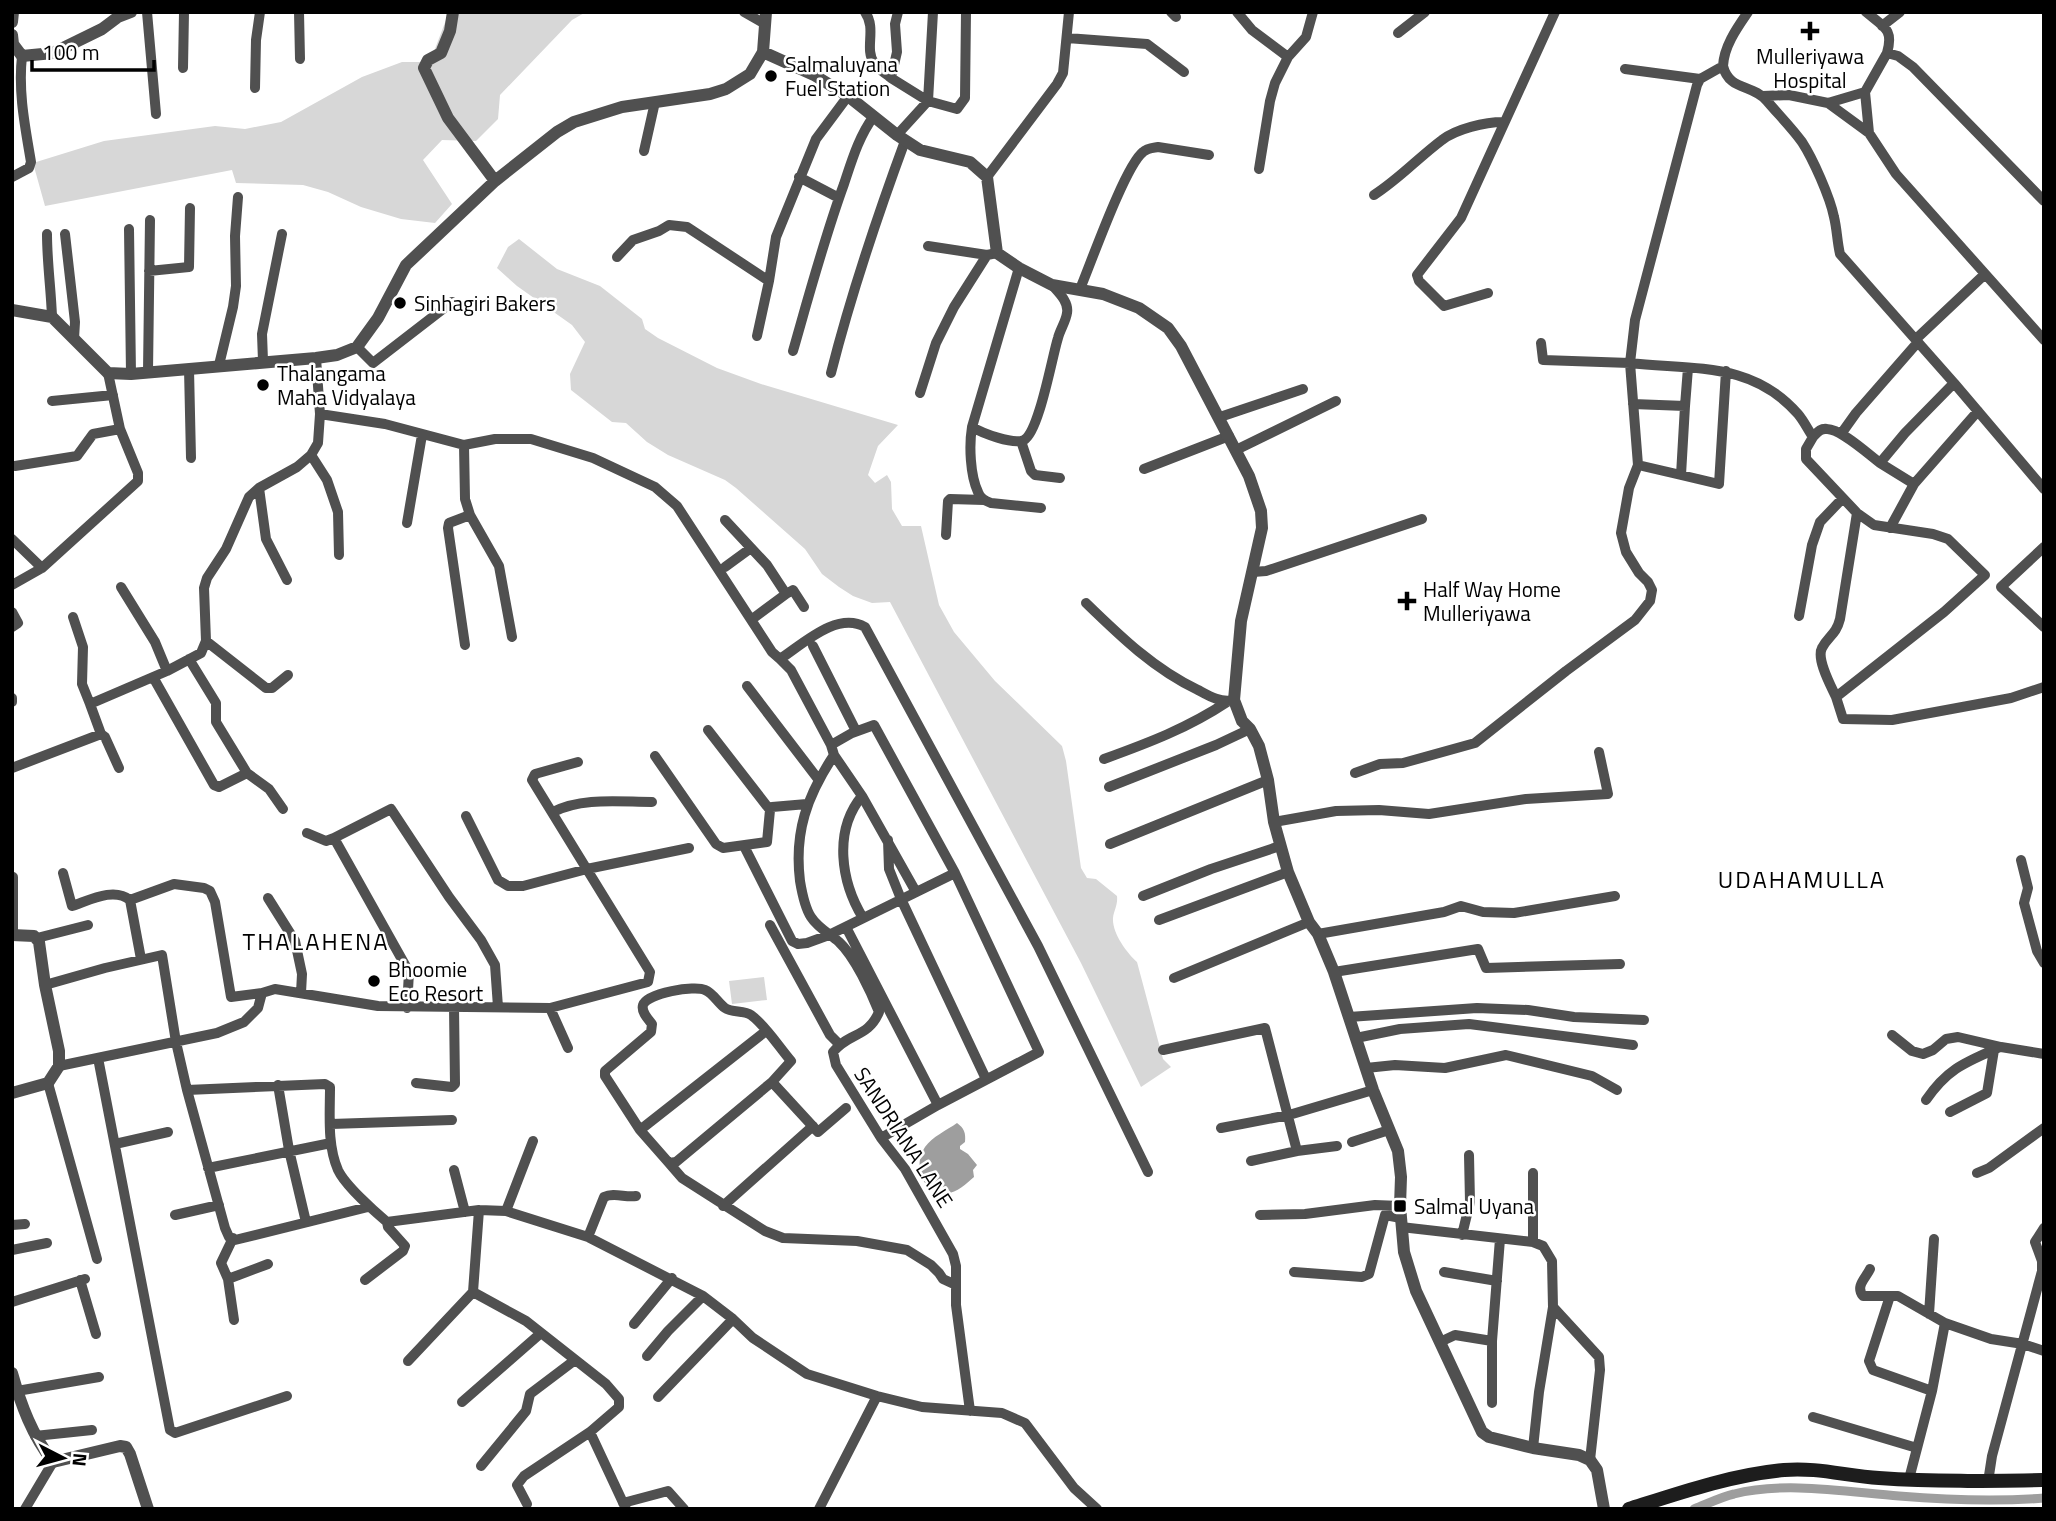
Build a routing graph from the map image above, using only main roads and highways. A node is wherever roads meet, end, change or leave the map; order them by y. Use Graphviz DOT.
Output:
graph roads {
  1 [pos="2044,1480"];
  2 [pos="1629,1509"];
  1 -- 2 [label="main road"];
}
